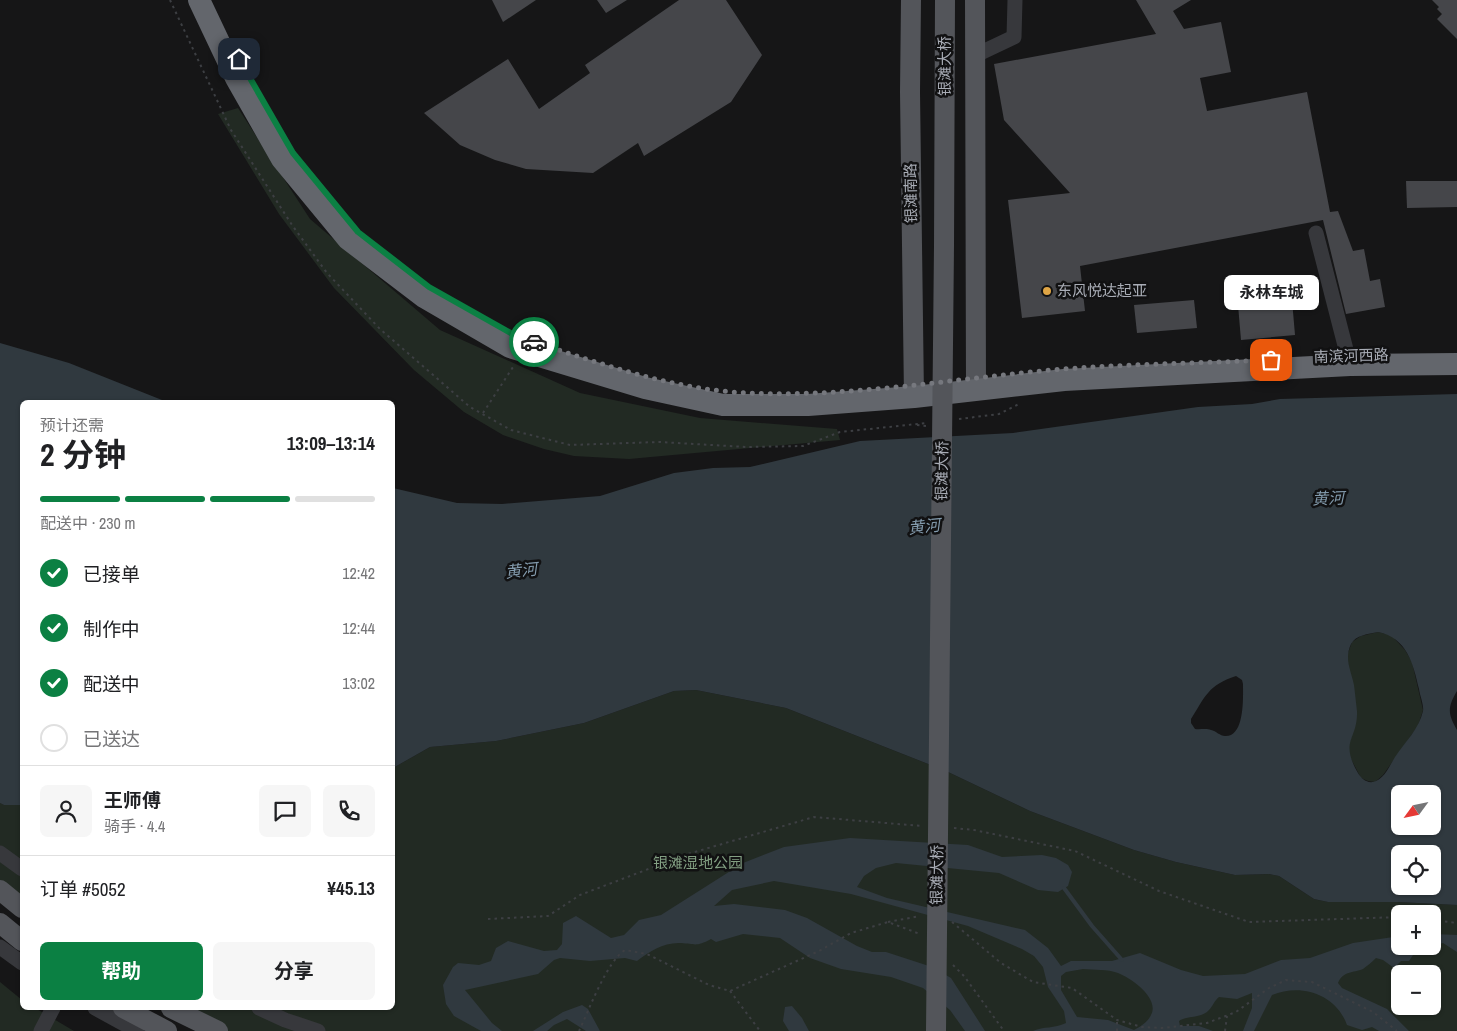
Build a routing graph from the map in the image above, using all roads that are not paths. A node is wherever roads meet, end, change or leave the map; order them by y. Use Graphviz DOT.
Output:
graph roads {
  1 [pos="200,0"];
  2 [pos="212,0"];
  3 [pos="911,0"];
  4 [pos="933,0"];
  5 [pos="945,0"];
  6 [pos="975,0"];
  7 [pos="1015,0"];
  8 [pos="976,55"];
  9 [pos="1316,233"];
  10 [pos="1457,353"];
  11 [pos="1348,361"];
  12 [pos="1457,364"];
  13 [pos="976,384"];
  14 [pos="914,391"];
  15 [pos="0,853"];
  16 [pos="20,868"];
  17 [pos="0,890"];
  18 [pos="20,906"];
  19 [pos="0,923"];
  20 [pos="20,939"];
  21 [pos="0,947"];
  22 [pos="20,962"];
  23 [pos="52,1010"];
  24 [pos="99,1010"];
  25 [pos="128,1010"];
  26 [pos="175,1010"];
  27 [pos="263,1010"];
  28 [pos="41,1031"];
  29 [pos="137,1031"];
  30 [pos="167,1031"];
  31 [pos="218,1031"];
  32 [pos="318,1031"];
  33 [pos="924,1031"];
  34 [pos="936,1031"];
  1 -- 14 [label="highway"];
  2 -- 14 [label="highway"];
  3 -- 14 [label="main road, 银滩南路"];
  4 -- 33 [label="main road, 银滩大桥"];
  5 -- 34 [label="main road, 银滩大桥, bridge"];
  6 -- 8 [label="main road"];
  7 -- 8 [label="street"];
  8 -- 13 [label="main road"];
  9 -- 11 [label="street"];
  10 -- 11 [label="highway, 南滨河西路"];
  11 -- 12 [label="highway, 南滨河西路"];
  11 -- 13 [label="highway, 南滨河西路"];
  13 -- 14 [label="highway, 南滨河西路"];
  15 -- 16 [label="street"];
  17 -- 18 [label="main road"];
  19 -- 20 [label="main road"];
  21 -- 22 [label="street"];
  23 -- 28 [label="street"];
  24 -- 29 [label="street"];
  25 -- 30 [label="main road"];
  26 -- 31 [label="main road"];
  27 -- 32 [label="street"];
}
